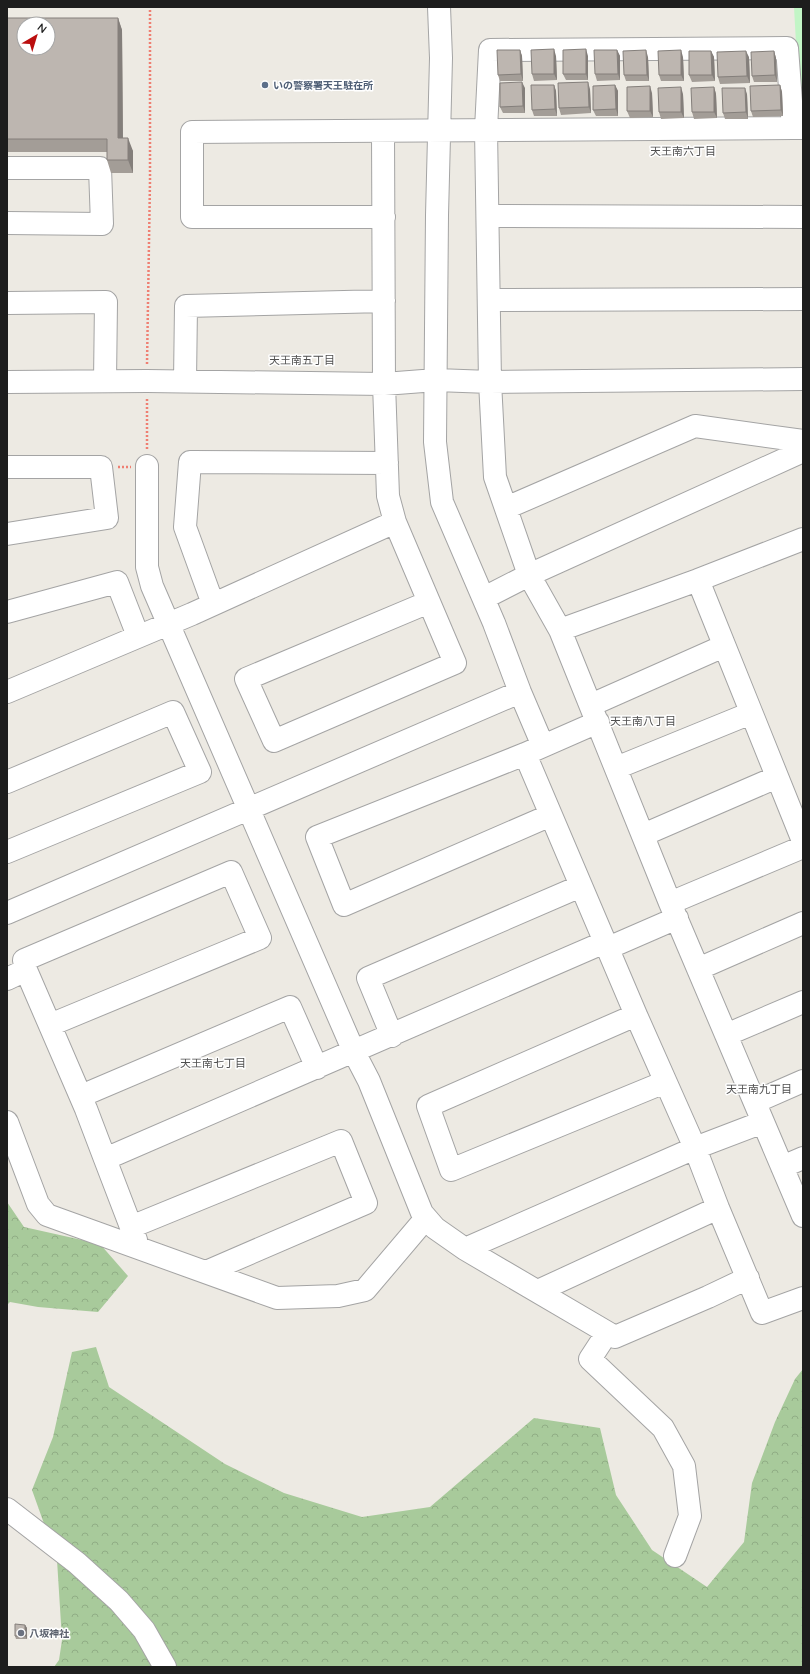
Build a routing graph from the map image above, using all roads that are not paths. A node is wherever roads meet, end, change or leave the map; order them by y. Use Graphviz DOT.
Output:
graph roads {
  1 [pos="439,7"];
  2 [pos="798,128"];
  3 [pos="439,129"];
  4 [pos="486,130"];
  5 [pos="383,131"];
  6 [pos="7,168"];
  7 [pos="489,216"];
  8 [pos="384,217"];
  9 [pos="803,217"];
  10 [pos="7,223"];
  11 [pos="803,299"];
  12 [pos="490,300"];
  13 [pos="384,301"];
  14 [pos="7,302"];
  15 [pos="803,379"];
  16 [pos="436,380"];
  17 [pos="105,381"];
  18 [pos="186,381"];
  19 [pos="7,382"];
  20 [pos="490,382"];
  21 [pos="384,384"];
  22 [pos="803,441"];
  23 [pos="803,451"];
  24 [pos="387,463"];
  25 [pos="147,466"];
  26 [pos="7,467"];
  27 [pos="506,508"];
  28 [pos="395,522"];
  29 [pos="7,534"];
  30 [pos="803,539"];
  31 [pos="529,575"];
  32 [pos="698,580"];
  33 [pos="484,598"];
  34 [pos="429,602"];
  35 [pos="213,604"];
  36 [pos="7,612"];
  37 [pos="167,623"];
  38 [pos="560,630"];
  39 [pos="138,636"];
  40 [pos="724,646"];
  41 [pos="7,692"];
  42 [pos="520,692"];
  43 [pos="595,713"];
  44 [pos="751,713"];
  45 [pos="534,750"];
  46 [pos="616,768"];
  47 [pos="777,777"];
  48 [pos="7,782"];
  49 [pos="249,809"];
  50 [pos="551,815"];
  51 [pos="643,834"];
  52 [pos="803,841"];
  53 [pos="803,847"];
  54 [pos="8,849"];
  55 [pos="581,886"];
  56 [pos="673,911"];
  57 [pos="7,913"];
  58 [pos="803,923"];
  59 [pos="607,945"];
  60 [pos="698,969"];
  61 [pos="17,975"];
  62 [pos="803,1002"];
  63 [pos="636,1015"];
  64 [pos="50,1025"];
  65 [pos="726,1035"];
  66 [pos="392,1036"];
  67 [pos="354,1052"];
  68 [pos="317,1068"];
  69 [pos="803,1081"];
  70 [pos="665,1082"];
  71 [pos="81,1096"];
  72 [pos="759,1112"];
  73 [pos="7,1122"];
  74 [pos="695,1148"];
  75 [pos="803,1158"];
  76 [pos="105,1159"];
  77 [pos="782,1167"];
  78 [pos="718,1208"];
  79 [pos="803,1216"];
  80 [pos="426,1218"];
  81 [pos="131,1227"];
  82 [pos="139,1248"];
  83 [pos="465,1249"];
  84 [pos="206,1272"];
  85 [pos="748,1278"];
  86 [pos="538,1291"];
  87 [pos="803,1298"];
  88 [pos="607,1332"];
  89 [pos="7,1509"];
  90 [pos="675,1556"];
  91 [pos="165,1667"];
  1 -- 3 [label="street"];
  2 -- 4 [label="street"];
  2 -- 4 [label="street"];
  3 -- 4 [label="street"];
  3 -- 5 [label="street"];
  3 -- 16 [label="street"];
  4 -- 7 [label="street"];
  5 -- 8 [label="street"];
  5 -- 8 [label="street"];
  6 -- 10 [label="street"];
  7 -- 9 [label="street"];
  7 -- 12 [label="street"];
  8 -- 13 [label="street"];
  11 -- 12 [label="street"];
  12 -- 20 [label="street"];
  13 -- 18 [label="street"];
  13 -- 21 [label="street"];
  14 -- 17 [label="street"];
  15 -- 20 [label="street"];
  16 -- 20 [label="street"];
  16 -- 21 [label="street"];
  16 -- 33 [label="street"];
  17 -- 18 [label="street"];
  17 -- 19 [label="street"];
  18 -- 21 [label="street"];
  20 -- 27 [label="street"];
  21 -- 24 [label="street"];
  22 -- 27 [label="street"];
  23 -- 31 [label="street"];
  24 -- 28 [label="street"];
  24 -- 35 [label="street"];
  25 -- 37 [label="street"];
  26 -- 29 [label="street"];
  27 -- 31 [label="street"];
  28 -- 34 [label="street"];
  28 -- 35 [label="street"];
  30 -- 32 [label="street"];
  31 -- 33 [label="street"];
  31 -- 38 [label="street"];
  32 -- 38 [label="street"];
  32 -- 40 [label="street"];
  33 -- 42 [label="street"];
  34 -- 34 [label="street"];
  35 -- 37 [label="street"];
  36 -- 39 [label="street"];
  37 -- 39 [label="street"];
  37 -- 49 [label="street"];
  38 -- 43 [label="street"];
  39 -- 41 [label="street"];
  40 -- 43 [label="street"];
  40 -- 44 [label="street"];
  42 -- 45 [label="street"];
  42 -- 49 [label="street"];
  43 -- 45 [label="street"];
  43 -- 46 [label="street"];
  44 -- 46 [label="street"];
  44 -- 47 [label="street"];
  45 -- 50 [label="street"];
  45 -- 50 [label="street"];
  46 -- 51 [label="street"];
  47 -- 51 [label="street"];
  47 -- 52 [label="street"];
  48 -- 54 [label="street"];
  49 -- 57 [label="street"];
  49 -- 67 [label="street"];
  50 -- 55 [label="street"];
  51 -- 56 [label="street"];
  53 -- 56 [label="street"];
  55 -- 59 [label="street"];
  55 -- 66 [label="street"];
  56 -- 59 [label="street"];
  56 -- 60 [label="street"];
  58 -- 60 [label="street"];
  59 -- 63 [label="street"];
  59 -- 66 [label="street"];
  60 -- 65 [label="street"];
  61 -- 64 [label="street"];
  61 -- 64 [label="street"];
  62 -- 65 [label="street"];
  63 -- 70 [label="street"];
  63 -- 70 [label="street"];
  64 -- 71 [label="street"];
  65 -- 72 [label="street"];
  66 -- 67 [label="street"];
  67 -- 68 [label="street"];
  67 -- 80 [label="street"];
  68 -- 71 [label="street"];
  68 -- 76 [label="street"];
  69 -- 72 [label="street"];
  70 -- 74 [label="street"];
  71 -- 76 [label="street"];
  72 -- 74 [label="street"];
  72 -- 77 [label="street"];
  73 -- 82 [label="street"];
  74 -- 78 [label="street"];
  74 -- 83 [label="street"];
  75 -- 77 [label="street"];
  76 -- 81 [label="street"];
  77 -- 79 [label="street"];
  78 -- 85 [label="street"];
  78 -- 86 [label="street"];
  80 -- 83 [label="street"];
  80 -- 84 [label="street"];
  81 -- 82 [label="street"];
  81 -- 84 [label="street"];
  82 -- 84 [label="street"];
  83 -- 86 [label="street"];
  85 -- 87 [label="street"];
  85 -- 88 [label="street"];
  86 -- 88 [label="street"];
  88 -- 90 [label="street"];
  89 -- 91 [label="street"];
}
